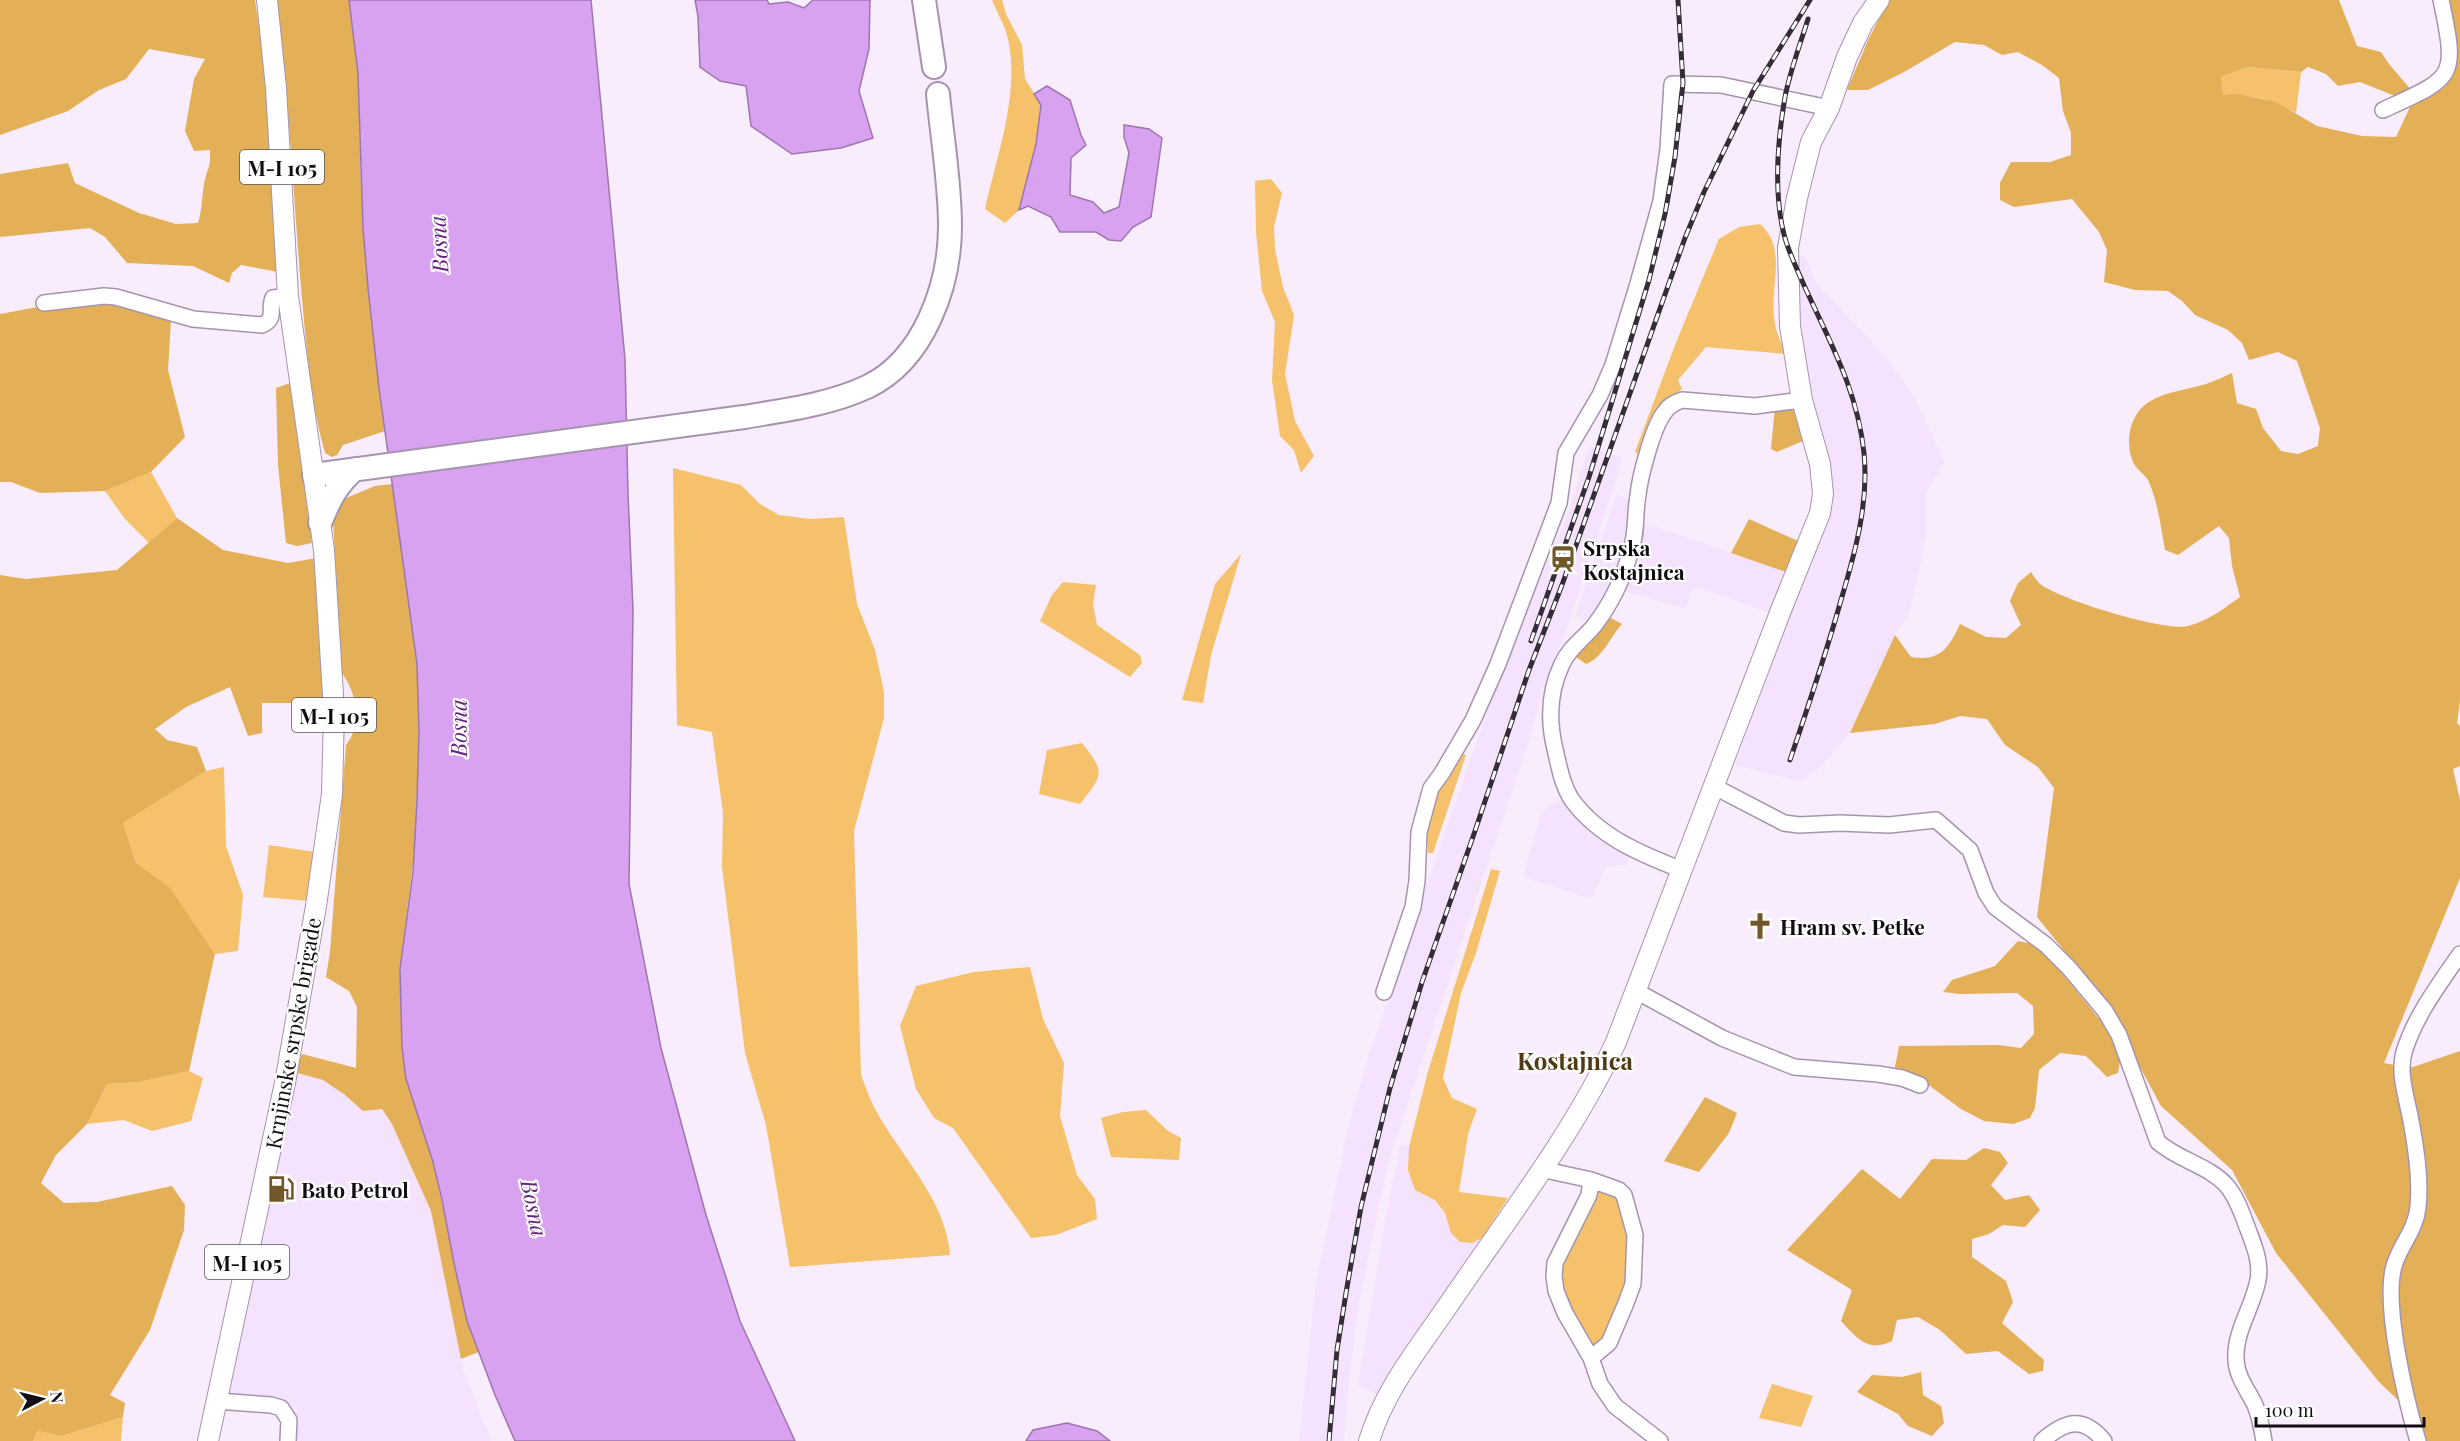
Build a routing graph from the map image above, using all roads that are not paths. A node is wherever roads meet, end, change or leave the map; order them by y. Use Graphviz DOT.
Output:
graph roads {
  1 [pos="267,0"];
  2 [pos="924,0"];
  3 [pos="1879,0"];
  4 [pos="2442,0"];
  5 [pos="934,67"];
  6 [pos="938,94"];
  7 [pos="1829,108"];
  8 [pos="2383,110"];
  9 [pos="288,296"];
  10 [pos="44,303"];
  11 [pos="1802,400"];
  12 [pos="355,469"];
  13 [pos="314,475"];
  14 [pos="320,523"];
  15 [pos="1713,786"];
  16 [pos="1682,870"];
  17 [pos="2460,954"];
  18 [pos="1636,991"];
  19 [pos="1384,992"];
  20 [pos="1920,1085"];
  21 [pos="1541,1169"];
  22 [pos="1591,1180"];
  23 [pos="1591,1358"];
  24 [pos="217,1401"];
  25 [pos="208,1441"];
  26 [pos="288,1441"];
  27 [pos="1369,1441"];
  28 [pos="1660,1441"];
  29 [pos="2042,1441"];
  30 [pos="2104,1441"];
  31 [pos="2264,1441"];
  32 [pos="2418,1441"];
  1 -- 9 [label="main road, M-I 105"];
  2 -- 5 [label="highway"];
  3 -- 7 [label="main road"];
  4 -- 8 [label="street"];
  6 -- 12 [label="highway"];
  7 -- 11 [label="main road"];
  7 -- 19 [label="street"];
  9 -- 10 [label="street"];
  9 -- 13 [label="main road, M-I 105"];
  11 -- 15 [label="main road"];
  11 -- 16 [label="street"];
  12 -- 13 [label="highway"];
  12 -- 14 [label="highway"];
  13 -- 14 [label="main road, M-I 105"];
  14 -- 24 [label="main road, Krnjinske srpske brigade / M-I 105"];
  15 -- 16 [label="main road"];
  15 -- 31 [label="street"];
  16 -- 18 [label="main road"];
  17 -- 32 [label="street"];
  18 -- 20 [label="street"];
  18 -- 21 [label="main road"];
  21 -- 22 [label="street"];
  21 -- 27 [label="main road"];
  22 -- 23 [label="street"];
  22 -- 23 [label="street"];
  23 -- 28 [label="street"];
  24 -- 25 [label="main road, Krnjinske srpske brigade / M-I 105"];
  24 -- 26 [label="street"];
  29 -- 30 [label="street"];
}
